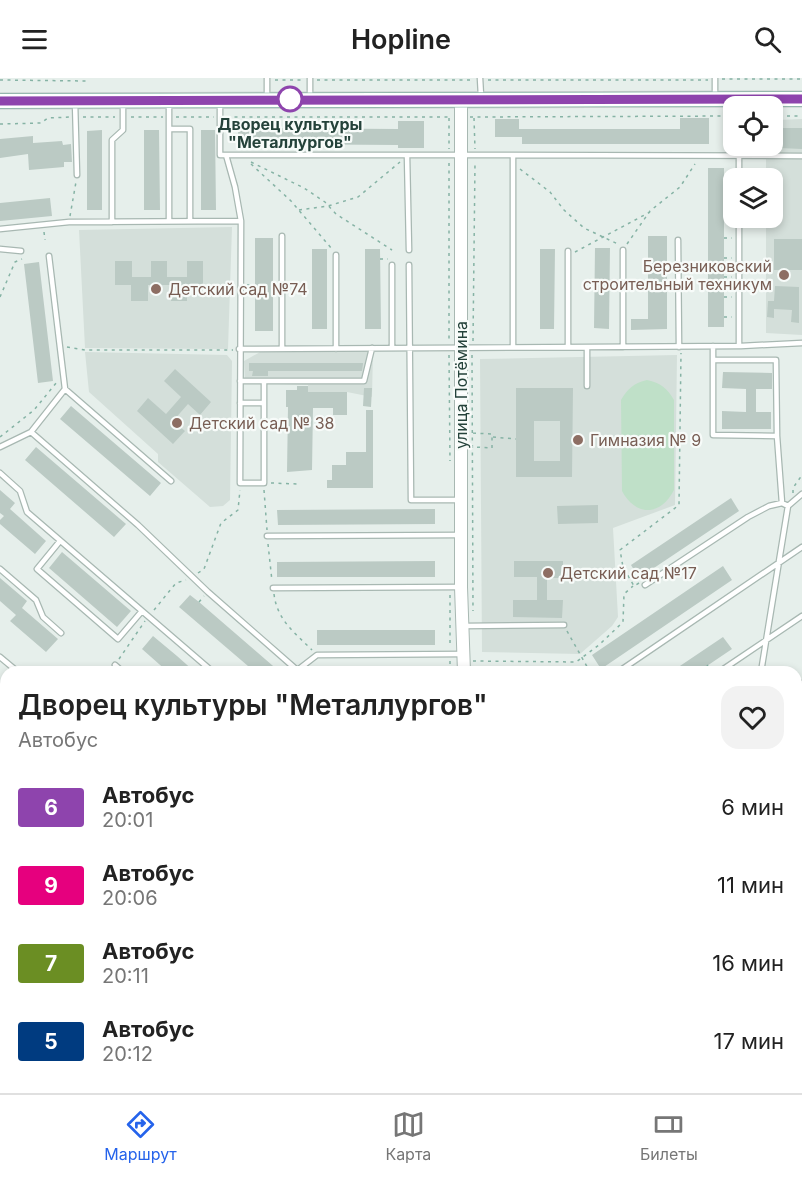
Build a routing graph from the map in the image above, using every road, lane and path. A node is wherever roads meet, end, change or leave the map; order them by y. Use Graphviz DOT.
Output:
graph roads {
  1 [pos="267,79"];
  2 [pos="310,79"];
  3 [pos="367,79"];
  4 [pos="482,79"];
  5 [pos="715,79"];
  6 [pos="802,79"];
  7 [pos="0,80"];
  8 [pos="86,81"];
  9 [pos="715,98"];
  10 [pos="123,99"];
  11 [pos="169,99"];
  12 [pos="220,99"];
  13 [pos="310,99"];
  14 [pos="460,99"];
  15 [pos="481,99"];
  16 [pos="723,99"];
  17 [pos="802,99"];
  18 [pos="75,100"];
  19 [pos="268,100"];
  20 [pos="783,100"];
  21 [pos="0,101"];
  22 [pos="723,116"];
  23 [pos="783,116"];
  24 [pos="802,116"];
  25 [pos="75,117"];
  26 [pos="123,117"];
  27 [pos="169,117"];
  28 [pos="220,117"];
  29 [pos="455,117"];
  30 [pos="474,117"];
  31 [pos="0,124"];
  32 [pos="169,129"];
  33 [pos="226,155"];
  34 [pos="407,155"];
  35 [pos="455,155"];
  36 [pos="475,155"];
  37 [pos="513,155"];
  38 [pos="701,155"];
  39 [pos="723,155"];
  40 [pos="783,156"];
  41 [pos="802,156"];
  42 [pos="513,163"];
  43 [pos="77,175"];
  44 [pos="328,206"];
  45 [pos="298,210"];
  46 [pos="650,211"];
  47 [pos="170,221"];
  48 [pos="190,221"];
  49 [pos="241,221"];
  50 [pos="69,222"];
  51 [pos="112,222"];
  52 [pos="740,228"];
  53 [pos="0,229"];
  54 [pos="44,230"];
  55 [pos="282,236"];
  56 [pos="603,236"];
  57 [pos="45,240"];
  58 [pos="678,240"];
  59 [pos="0,249"];
  60 [pos="392,250"];
  61 [pos="409,250"];
  62 [pos="623,250"];
  63 [pos="21,252"];
  64 [pos="568,254"];
  65 [pos="336,255"];
  66 [pos="49,256"];
  67 [pos="22,259"];
  68 [pos="380,259"];
  69 [pos="392,262"];
  70 [pos="409,265"];
  71 [pos="0,297"];
  72 [pos="802,343"];
  73 [pos="60,346"];
  74 [pos="680,346"];
  75 [pos="713,346"];
  76 [pos="739,346"];
  77 [pos="513,347"];
  78 [pos="568,347"];
  79 [pos="587,347"];
  80 [pos="623,347"];
  81 [pos="372,348"];
  82 [pos="392,348"];
  83 [pos="410,348"];
  84 [pos="461,348"];
  85 [pos="239,349"];
  86 [pos="282,349"];
  87 [pos="336,349"];
  88 [pos="713,360"];
  89 [pos="63,375"];
  90 [pos="240,381"];
  91 [pos="264,381"];
  92 [pos="586,386"];
  93 [pos="65,389"];
  94 [pos="240,403"];
  95 [pos="264,403"];
  96 [pos="31,432"];
  97 [pos="473,434"];
  98 [pos="777,436"];
  99 [pos="0,437"];
  100 [pos="492,437"];
  101 [pos="516,439"];
  102 [pos="0,447"];
  103 [pos="473,447"];
  104 [pos="450,464"];
  105 [pos="0,473"];
  106 [pos="802,475"];
  107 [pos="171,481"];
  108 [pos="240,483"];
  109 [pos="264,483"];
  110 [pos="298,483"];
  111 [pos="802,494"];
  112 [pos="461,500"];
  113 [pos="787,504"];
  114 [pos="461,535"];
  115 [pos="267,536"];
  116 [pos="60,541"];
  117 [pos="802,547"];
  118 [pos="778,563"];
  119 [pos="0,569"];
  120 [pos="193,578"];
  121 [pos="645,585"];
  122 [pos="634,586"];
  123 [pos="456,587"];
  124 [pos="273,588"];
  125 [pos="142,611"];
  126 [pos="802,616"];
  127 [pos="148,617"];
  128 [pos="564,625"];
  129 [pos="468,626"];
  130 [pos="61,633"];
  131 [pos="766,640"];
  132 [pos="450,654"];
  133 [pos="317,655"];
  134 [pos="469,657"];
  135 [pos="582,658"];
  136 [pos="115,665"];
  137 [pos="206,666"];
  138 [pos="290,666"];
  139 [pos="303,666"];
  140 [pos="450,666"];
  141 [pos="466,666"];
  142 [pos="587,666"];
  143 [pos="627,666"];
  144 [pos="728,666"];
  145 [pos="762,666"];
  1 -- 2 [label="path"];
  1 -- 19 [label="lane"];
  2 -- 3 [label="path"];
  2 -- 13 [label="lane"];
  3 -- 4 [label="path"];
  4 -- 5 [label="path"];
  4 -- 15 [label="lane"];
  5 -- 6 [label="path"];
  5 -- 9 [label="lane"];
  7 -- 8 [label="path"];
  9 -- 15 [label="main road"];
  9 -- 16 [label="main road"];
  10 -- 11 [label="main road"];
  10 -- 18 [label="main road"];
  10 -- 26 [label="lane"];
  11 -- 12 [label="main road"];
  11 -- 27 [label="lane"];
  12 -- 19 [label="main road"];
  12 -- 28 [label="lane"];
  13 -- 14 [label="main road"];
  13 -- 19 [label="main road"];
  14 -- 15 [label="main road"];
  14 -- 29 [label="street, улица Потёмина"];
  17 -- 20 [label="main road"];
  18 -- 21 [label="main road"];
  18 -- 25 [label="lane"];
  22 -- 30 [label="path"];
  23 -- 24 [label="path"];
  25 -- 26 [label="path"];
  25 -- 31 [label="path"];
  25 -- 43 [label="lane"];
  26 -- 27 [label="path"];
  26 -- 51 [label="lane"];
  27 -- 28 [label="path"];
  27 -- 32 [label="lane"];
  28 -- 29 [label="path"];
  28 -- 33 [label="lane"];
  29 -- 30 [label="path"];
  29 -- 35 [label="street, улица Потёмина"];
  29 -- 35 [label="path"];
  30 -- 36 [label="path"];
  32 -- 47 [label="lane"];
  32 -- 48 [label="lane"];
  33 -- 34 [label="lane"];
  33 -- 49 [label="lane"];
  34 -- 35 [label="lane"];
  34 -- 44 [label="path"];
  34 -- 61 [label="lane"];
  35 -- 36 [label="lane"];
  35 -- 84 [label="street, улица Потёмина"];
  35 -- 84 [label="path"];
  36 -- 37 [label="lane"];
  36 -- 84 [label="path"];
  37 -- 38 [label="lane"];
  37 -- 42 [label="lane"];
  38 -- 39 [label="lane"];
  38 -- 46 [label="path"];
  40 -- 41 [label="lane"];
  42 -- 56 [label="path"];
  42 -- 77 [label="lane"];
  43 -- 50 [label="path"];
  44 -- 45 [label="path"];
  44 -- 45 [label="path"];
  44 -- 60 [label="path"];
  45 -- 65 [label="path"];
  46 -- 56 [label="path"];
  46 -- 56 [label="path"];
  47 -- 48 [label="lane"];
  47 -- 51 [label="lane"];
  48 -- 49 [label="lane"];
  49 -- 85 [label="lane"];
  50 -- 51 [label="lane"];
  50 -- 53 [label="lane"];
  52 -- 76 [label="lane"];
  54 -- 57 [label="path"];
  55 -- 86 [label="lane"];
  56 -- 64 [label="path"];
  58 -- 74 [label="lane"];
  59 -- 63 [label="lane"];
  62 -- 80 [label="lane"];
  64 -- 78 [label="lane"];
  65 -- 87 [label="lane"];
  66 -- 73 [label="lane"];
  67 -- 71 [label="path"];
  68 -- 69 [label="path"];
  69 -- 82 [label="lane"];
  70 -- 83 [label="lane"];
  72 -- 76 [label="lane"];
  73 -- 85 [label="path"];
  73 -- 89 [label="lane"];
  74 -- 75 [label="lane"];
  74 -- 80 [label="lane"];
  74 -- 122 [label="path"];
  75 -- 76 [label="lane"];
  75 -- 88 [label="lane"];
  77 -- 78 [label="lane"];
  77 -- 84 [label="lane"];
  78 -- 79 [label="lane"];
  79 -- 80 [label="lane"];
  79 -- 92 [label="lane"];
  81 -- 82 [label="lane"];
  81 -- 87 [label="lane"];
  81 -- 91 [label="lane"];
  82 -- 83 [label="lane"];
  83 -- 84 [label="lane"];
  83 -- 112 [label="lane"];
  84 -- 97 [label="path"];
  84 -- 104 [label="path"];
  84 -- 112 [label="street, улица Потёмина"];
  85 -- 86 [label="lane"];
  85 -- 90 [label="lane"];
  86 -- 87 [label="lane"];
  88 -- 98 [label="lane"];
  88 -- 98 [label="lane"];
  89 -- 93 [label="lane"];
  89 -- 99 [label="path"];
  90 -- 91 [label="lane"];
  90 -- 94 [label="lane"];
  91 -- 95 [label="lane"];
  93 -- 96 [label="lane"];
  93 -- 107 [label="lane"];
  94 -- 95 [label="lane"];
  94 -- 108 [label="lane"];
  95 -- 109 [label="lane"];
  96 -- 102 [label="lane"];
  96 -- 120 [label="lane"];
  97 -- 100 [label="path"];
  97 -- 103 [label="path"];
  98 -- 113 [label="lane"];
  100 -- 101 [label="path"];
  100 -- 103 [label="path"];
  103 -- 129 [label="path"];
  105 -- 116 [label="lane"];
  106 -- 113 [label="path"];
  108 -- 109 [label="lane"];
  108 -- 120 [label="path"];
  109 -- 110 [label="path"];
  109 -- 115 [label="path"];
  111 -- 113 [label="lane"];
  112 -- 114 [label="street, улица Потёмина"];
  113 -- 118 [label="lane"];
  113 -- 121 [label="lane"];
  114 -- 115 [label="lane"];
  114 -- 123 [label="street, улица Потёмина"];
  115 -- 124 [label="path"];
  116 -- 125 [label="lane"];
  116 -- 125 [label="lane"];
  117 -- 118 [label="lane"];
  118 -- 131 [label="lane"];
  118 -- 143 [label="lane"];
  119 -- 130 [label="lane"];
  120 -- 127 [label="path"];
  120 -- 138 [label="lane"];
  121 -- 122 [label="path"];
  122 -- 135 [label="path"];
  123 -- 124 [label="lane"];
  123 -- 129 [label="street, улица Потёмина"];
  123 -- 132 [label="path"];
  124 -- 133 [label="path"];
  125 -- 127 [label="lane"];
  126 -- 131 [label="lane"];
  127 -- 136 [label="path"];
  127 -- 137 [label="lane"];
  128 -- 129 [label="lane"];
  128 -- 135 [label="path"];
  129 -- 134 [label="street, улица Потёмина"];
  131 -- 144 [label="lane"];
  131 -- 145 [label="lane"];
  132 -- 133 [label="lane"];
  132 -- 134 [label="lane"];
  132 -- 140 [label="path"];
  133 -- 139 [label="lane"];
  134 -- 135 [label="path"];
  134 -- 141 [label="street, улица Потёмина"];
  135 -- 142 [label="path"];
}
